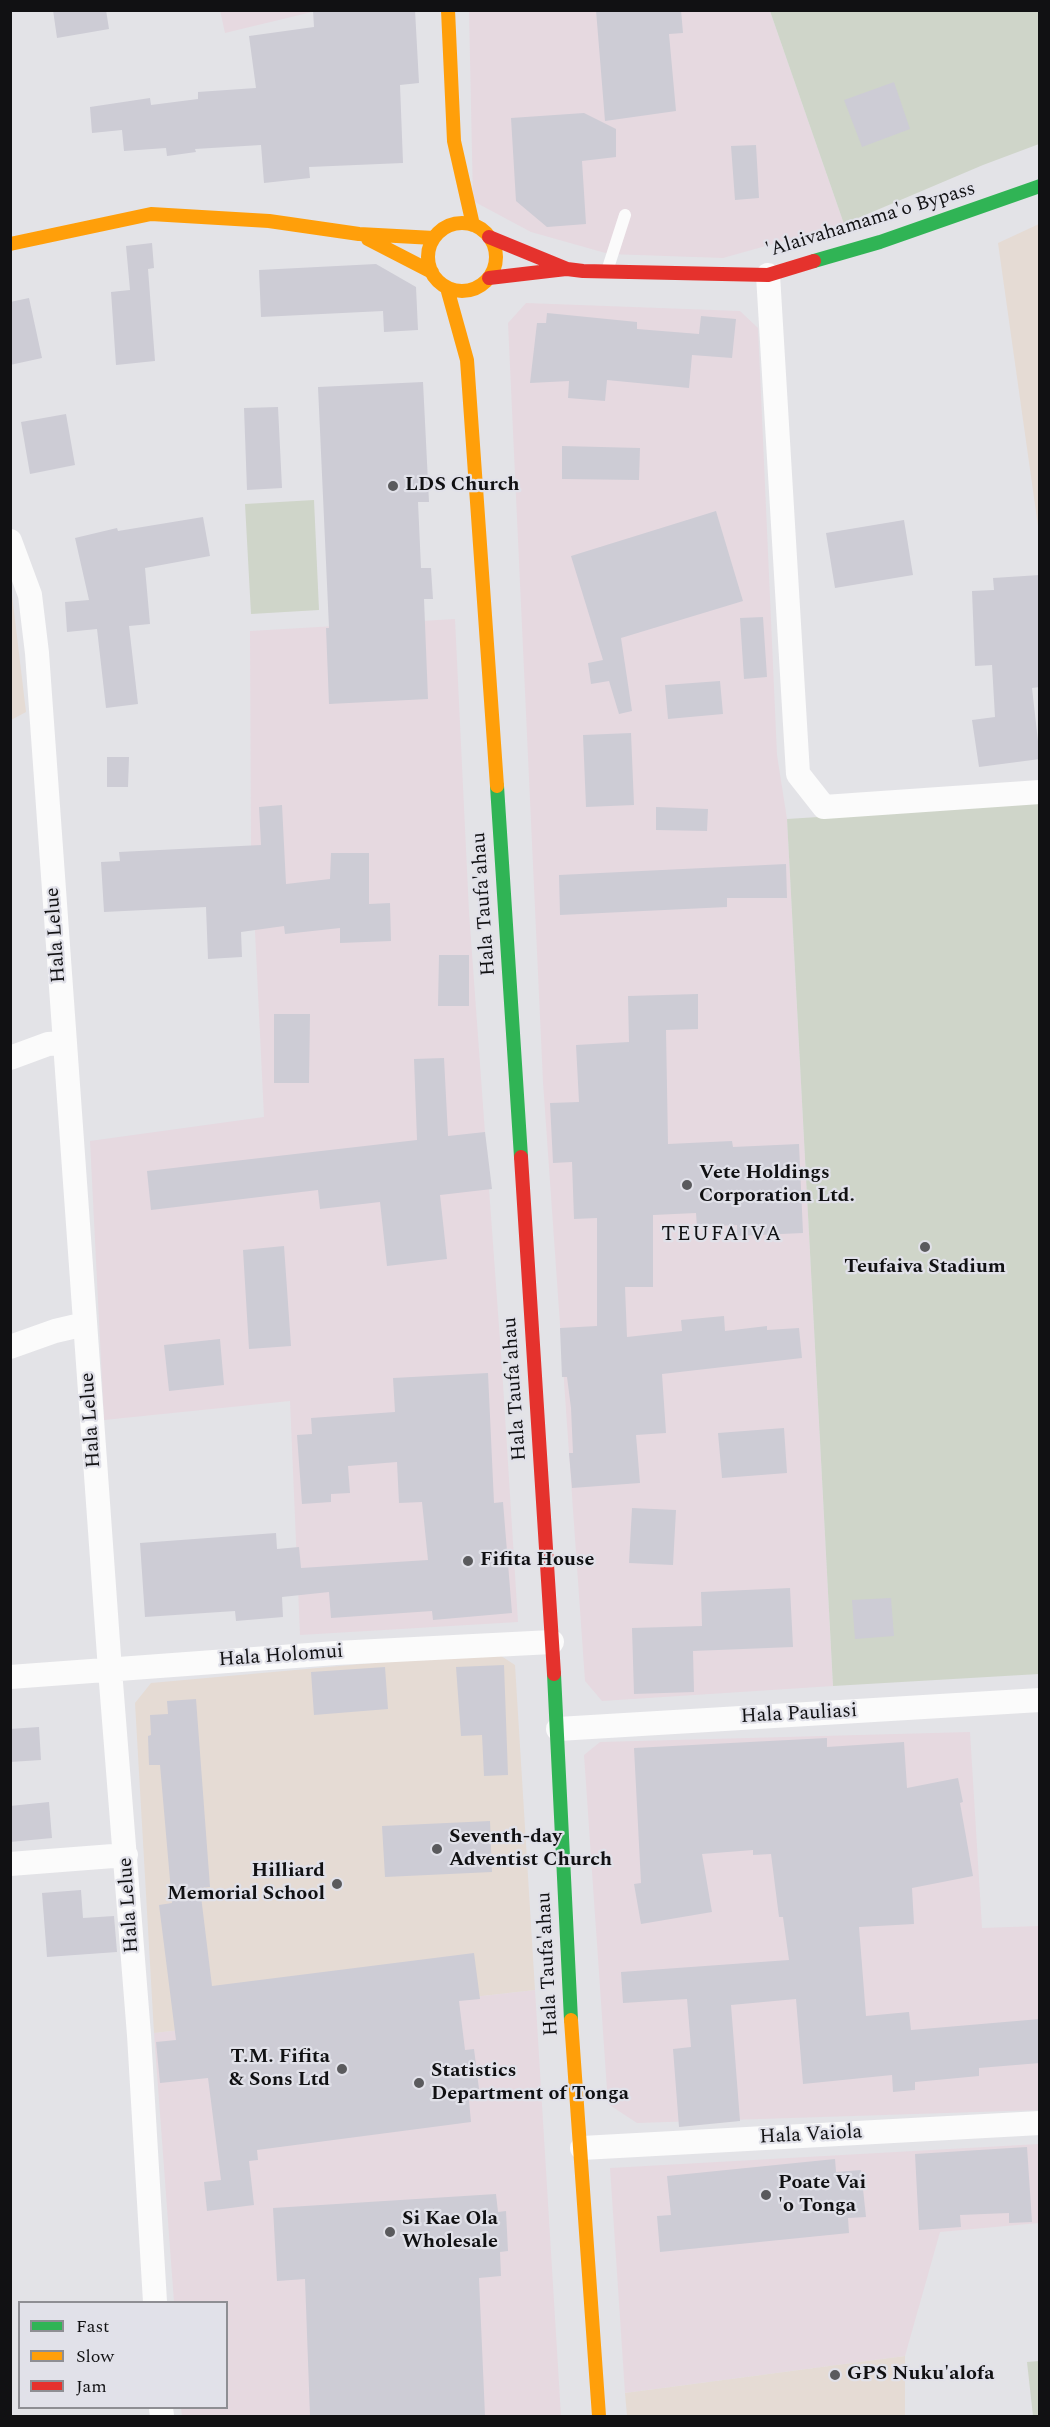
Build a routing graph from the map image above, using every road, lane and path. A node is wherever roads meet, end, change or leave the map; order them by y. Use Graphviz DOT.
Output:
graph roads {
  1 [pos="448,10"];
  2 [pos="454,141"];
  3 [pos="448,186"];
  4 [pos="1040,186"];
  5 [pos="445,208"];
  6 [pos="625,215"];
  7 [pos="473,225"];
  8 [pos="359,234"];
  9 [pos="438,234"];
  10 [pos="489,237"];
  11 [pos="10,244"];
  12 [pos="567,269"];
  13 [pos="432,272"];
  14 [pos="607,273"];
  15 [pos="768,275"];
  16 [pos="485,282"];
  17 [pos="447,288"];
  18 [pos="477,307"];
  19 [pos="473,328"];
  20 [pos="467,360"];
  21 [pos="10,541"];
  22 [pos="1040,792"];
  23 [pos="64,1043"];
  24 [pos="10,1058"];
  25 [pos="85,1324"];
  26 [pos="10,1347"];
  27 [pos="552,1642"];
  28 [pos="110,1670"];
  29 [pos="10,1677"];
  30 [pos="1040,1700"];
  31 [pos="558,1730"];
  32 [pos="126,1855"];
  33 [pos="10,1864"];
  34 [pos="1040,2123"];
  35 [pos="582,2148"];
  36 [pos="155,2301"];
  37 [pos="599,2416"];
  1 -- 2 [label="main road"];
  2 -- 3 [label="main road"];
  2 -- 7 [label="main road"];
  4 -- 15 [label="main road, 'Alaivahamama'o Bypass"];
  5 -- 9 [label="main road"];
  6 -- 14 [label="lane"];
  7 -- 9 [label="main road"];
  7 -- 10 [label="main road"];
  8 -- 9 [label="main road"];
  8 -- 11 [label="main road"];
  8 -- 13 [label="main road"];
  9 -- 13 [label="main road"];
  10 -- 12 [label="main road, 'Alaivahamama'o Bypass"];
  10 -- 16 [label="main road"];
  12 -- 14 [label="main road, 'Alaivahamama'o Bypass"];
  12 -- 16 [label="main road, 'Alaivahamama'o Bypass"];
  13 -- 17 [label="main road"];
  14 -- 15 [label="main road, 'Alaivahamama'o Bypass"];
  15 -- 22 [label="street"];
  16 -- 17 [label="main road"];
  16 -- 18 [label="main road"];
  17 -- 20 [label="main road, Hala Taufa'ahau"];
  19 -- 20 [label="main road, Hala Taufa'ahau"];
  20 -- 27 [label="main road, Hala Taufa'ahau"];
  21 -- 23 [label="street, Hala Lelue"];
  23 -- 24 [label="street"];
  23 -- 25 [label="street, Hala Lelue"];
  25 -- 26 [label="street"];
  25 -- 28 [label="street, Hala Lelue"];
  27 -- 28 [label="street, Hala Holomui"];
  27 -- 31 [label="main road, Hala Taufa'ahau"];
  28 -- 29 [label="street, Hala Holomui"];
  28 -- 32 [label="street, Hala Lelue"];
  30 -- 31 [label="street, Hala Pauliasi"];
  31 -- 35 [label="main road, Hala Taufa'ahau"];
  32 -- 33 [label="street"];
  32 -- 36 [label="street, Hala Lelue"];
  34 -- 35 [label="street, Hala Vaiola"];
  35 -- 37 [label="main road, Hala Taufa'ahau"];
}
